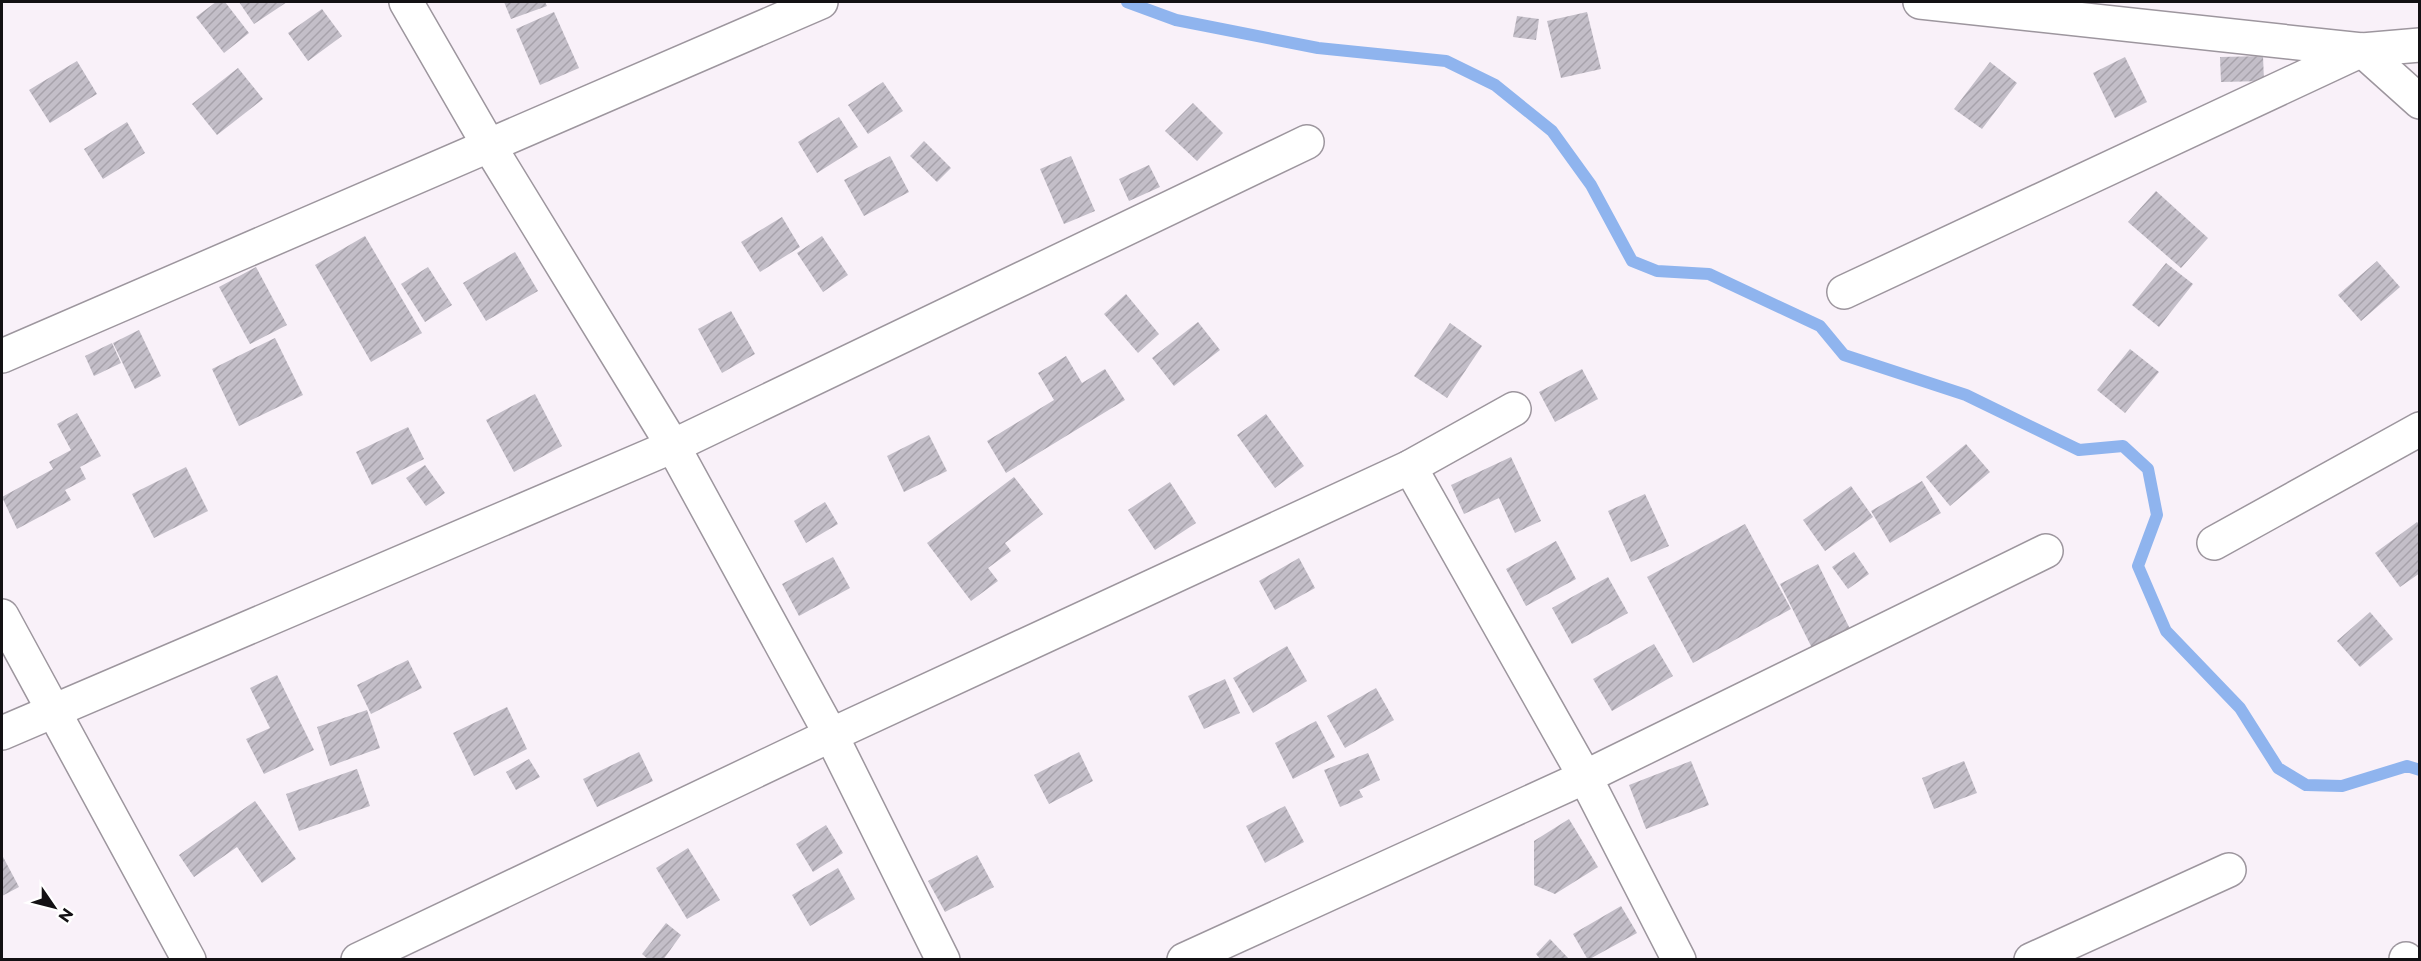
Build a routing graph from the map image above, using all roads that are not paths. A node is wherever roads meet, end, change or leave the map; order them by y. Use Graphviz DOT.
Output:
graph roads {
  1 [pos="406,2"];
  2 [pos="821,2"];
  3 [pos="1920,2"];
  4 [pos="2420,45"];
  5 [pos="2362,50"];
  6 [pos="2420,102"];
  7 [pos="1307,142"];
  8 [pos="488,144"];
  9 [pos="1844,292"];
  10 [pos="2,356"];
  11 [pos="1514,409"];
  12 [pos="2420,429"];
  13 [pos="673,446"];
  14 [pos="1410,467"];
  15 [pos="2214,543"];
  16 [pos="2046,551"];
  17 [pos="2,616"];
  18 [pos="54,710"];
  19 [pos="2,733"];
  20 [pos="831,735"];
  21 [pos="1585,777"];
  22 [pos="2229,870"];
  23 [pos="189,960"];
  24 [pos="358,960"];
  25 [pos="942,960"];
  26 [pos="1184,960"];
  27 [pos="1679,960"];
  28 [pos="2031,960"];
  1 -- 8 [label="street"];
  2 -- 8 [label="street"];
  3 -- 5 [label="street"];
  4 -- 5 [label="street"];
  5 -- 6 [label="street"];
  5 -- 9 [label="street"];
  7 -- 13 [label="street"];
  8 -- 10 [label="street"];
  8 -- 13 [label="street"];
  11 -- 14 [label="street"];
  12 -- 15 [label="street"];
  13 -- 18 [label="street"];
  13 -- 20 [label="street"];
  14 -- 20 [label="street"];
  14 -- 21 [label="street"];
  16 -- 21 [label="street"];
  17 -- 18 [label="street"];
  18 -- 19 [label="street"];
  18 -- 23 [label="street"];
  20 -- 24 [label="street"];
  20 -- 25 [label="street"];
  21 -- 26 [label="street"];
  21 -- 27 [label="street"];
  22 -- 28 [label="street"];
}
